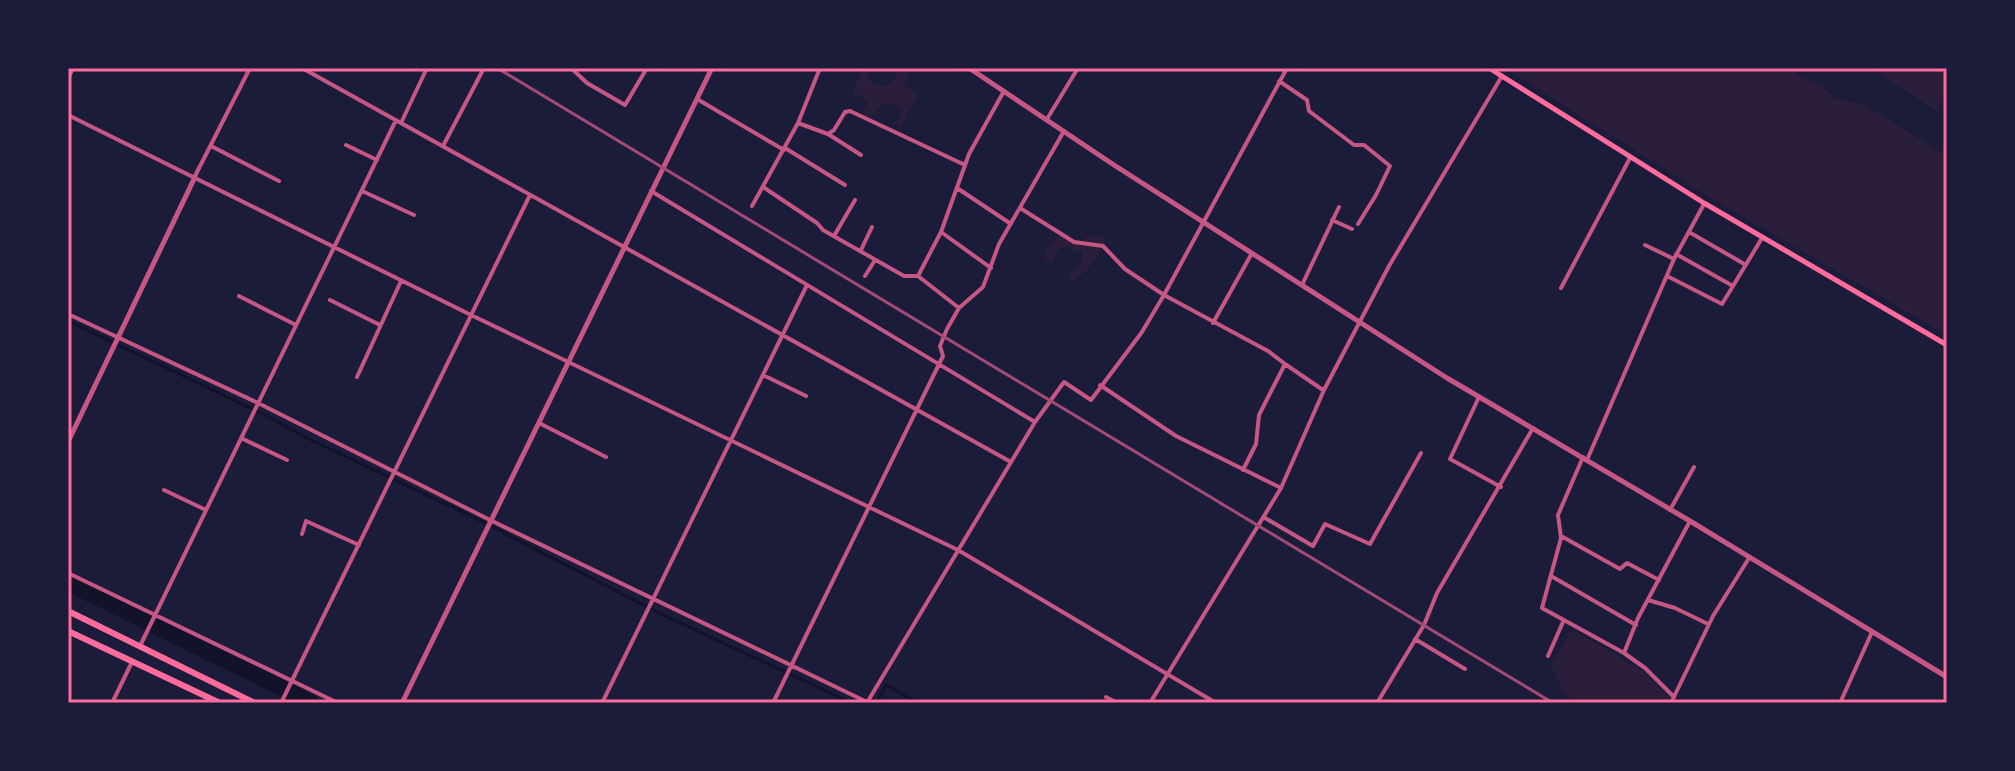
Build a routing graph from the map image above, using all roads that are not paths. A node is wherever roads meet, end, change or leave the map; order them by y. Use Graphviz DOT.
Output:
graph roads {
  1 [pos="73,68"];
  2 [pos="250,68"];
  3 [pos="302,68"];
  4 [pos="427,68"];
  5 [pos="484,68"];
  6 [pos="571,68"];
  7 [pos="647,68"];
  8 [pos="712,68"];
  9 [pos="820,68"];
  10 [pos="969,68"];
  11 [pos="1078,68"];
  12 [pos="1287,68"];
  13 [pos="1489,68"];
  14 [pos="1502,76"];
  15 [pos="68,79"];
  16 [pos="1279,81"];
  17 [pos="1004,91"];
  18 [pos="696,99"];
  19 [pos="68,115"];
  20 [pos="1047,119"];
  21 [pos="398,122"];
  22 [pos="798,123"];
  23 [pos="1064,131"];
  24 [pos="828,134"];
  25 [pos="346,145"];
  26 [pos="211,146"];
  27 [pos="443,146"];
  28 [pos="785,149"];
  29 [pos="861,155"];
  30 [pos="1630,158"];
  31 [pos="377,160"];
  32 [pos="965,165"];
  33 [pos="195,177"];
  34 [pos="279,181"];
  35 [pos="845,185"];
  36 [pos="763,187"];
  37 [pos="956,187"];
  38 [pos="362,191"];
  39 [pos="651,191"];
  40 [pos="530,195"];
  41 [pos="855,200"];
  42 [pos="1704,203"];
  43 [pos="752,206"];
  44 [pos="1339,207"];
  45 [pos="1020,208"];
  46 [pos="414,215"];
  47 [pos="1332,220"];
  48 [pos="1204,223"];
  49 [pos="1011,224"];
  50 [pos="1358,224"];
  51 [pos="872,227"];
  52 [pos="1352,229"];
  53 [pos="941,232"];
  54 [pos="1688,232"];
  55 [pos="834,236"];
  56 [pos="1762,238"];
  57 [pos="1645,245"];
  58 [pos="335,246"];
  59 [pos="625,248"];
  60 [pos="861,251"];
  61 [pos="1252,253"];
  62 [pos="1675,257"];
  63 [pos="875,260"];
  64 [pos="1746,265"];
  65 [pos="991,268"];
  66 [pos="865,276"];
  67 [pos="918,276"];
  68 [pos="1667,276"];
  69 [pos="402,280"];
  70 [pos="807,285"];
  71 [pos="1302,285"];
  72 [pos="1733,286"];
  73 [pos="1561,288"];
  74 [pos="1164,295"];
  75 [pos="239,296"];
  76 [pos="330,300"];
  77 [pos="959,308"];
  78 [pos="68,314"];
  79 [pos="471,315"];
  80 [pos="1359,322"];
  81 [pos="1213,323"];
  82 [pos="296,325"];
  83 [pos="380,325"];
  84 [pos="782,334"];
  85 [pos="119,339"];
  86 [pos="1947,345"];
  87 [pos="569,361"];
  88 [pos="940,363"];
  89 [pos="1285,364"];
  90 [pos="763,375"];
  91 [pos="357,377"];
  92 [pos="1100,385"];
  93 [pos="1324,390"];
  94 [pos="806,396"];
  95 [pos="1479,397"];
  96 [pos="258,403"];
  97 [pos="917,409"];
  98 [pos="1035,422"];
  99 [pos="539,423"];
  100 [pos="1533,428"];
  101 [pos="241,438"];
  102 [pos="732,441"];
  103 [pos="68,442"];
  104 [pos="1421,453"];
  105 [pos="606,457"];
  106 [pos="1585,458"];
  107 [pos="287,460"];
  108 [pos="1011,462"];
  109 [pos="1694,467"];
  110 [pos="1243,470"];
  111 [pos="394,472"];
  112 [pos="1501,487"];
  113 [pos="1281,488"];
  114 [pos="164,490"];
  115 [pos="868,506"];
  116 [pos="206,510"];
  117 [pos="1670,510"];
  118 [pos="1264,517"];
  119 [pos="490,520"];
  120 [pos="1690,521"];
  121 [pos="302,534"];
  122 [pos="1560,536"];
  123 [pos="359,545"];
  124 [pos="958,550"];
  125 [pos="1749,558"];
  126 [pos="68,573"];
  127 [pos="1551,576"];
  128 [pos="1659,580"];
  129 [pos="653,599"];
  130 [pos="1648,600"];
  131 [pos="68,611"];
  132 [pos="155,616"];
  133 [pos="1563,622"];
  134 [pos="1708,624"];
  135 [pos="1636,625"];
  136 [pos="68,631"];
  137 [pos="1872,632"];
  138 [pos="1415,639"];
  139 [pos="140,646"];
  140 [pos="1624,653"];
  141 [pos="1548,656"];
  142 [pos="133,660"];
  143 [pos="792,665"];
  144 [pos="1465,669"];
  145 [pos="1167,674"];
  146 [pos="1947,677"];
  147 [pos="292,684"];
  148 [pos="1106,697"];
  149 [pos="1673,700"];
  150 [pos="867,702"];
  151 [pos="112,703"];
  152 [pos="220,703"];
  153 [pos="255,703"];
  154 [pos="281,703"];
  155 [pos="338,703"];
  156 [pos="402,703"];
  157 [pos="602,703"];
  158 [pos="773,703"];
  159 [pos="1117,703"];
  160 [pos="1150,703"];
  161 [pos="1216,703"];
  162 [pos="1377,703"];
  163 [pos="1840,703"];
  1 -- 15 [label="street"];
  2 -- 26 [label="street"];
  3 -- 21 [label="street"];
  4 -- 21 [label="street"];
  5 -- 27 [label="street"];
  6 -- 7 [label="street"];
  8 -- 18 [label="street"];
  9 -- 22 [label="street"];
  10 -- 17 [label="street"];
  11 -- 20 [label="street"];
  12 -- 16 [label="street"];
  13 -- 14 [label="main road"];
  14 -- 30 [label="main road"];
  14 -- 80 [label="street"];
  16 -- 48 [label="street"];
  16 -- 50 [label="street"];
  17 -- 20 [label="street"];
  17 -- 32 [label="street"];
  18 -- 28 [label="street"];
  18 -- 39 [label="street"];
  19 -- 33 [label="street"];
  20 -- 23 [label="street"];
  21 -- 27 [label="street"];
  21 -- 31 [label="street"];
  22 -- 24 [label="street"];
  22 -- 28 [label="street"];
  23 -- 45 [label="street"];
  23 -- 48 [label="street"];
  24 -- 29 [label="street"];
  24 -- 32 [label="street"];
  25 -- 31 [label="street"];
  26 -- 33 [label="street"];
  26 -- 34 [label="street"];
  27 -- 40 [label="street"];
  28 -- 35 [label="street"];
  28 -- 36 [label="street"];
  30 -- 42 [label="main road"];
  30 -- 73 [label="street"];
  31 -- 38 [label="street"];
  32 -- 37 [label="street"];
  33 -- 58 [label="street"];
  33 -- 85 [label="street"];
  36 -- 43 [label="street"];
  36 -- 55 [label="street"];
  37 -- 49 [label="street"];
  37 -- 53 [label="street"];
  38 -- 46 [label="street"];
  38 -- 58 [label="street"];
  39 -- 59 [label="street"];
  39 -- 70 [label="street"];
  40 -- 59 [label="street"];
  40 -- 79 [label="street"];
  41 -- 55 [label="street"];
  42 -- 54 [label="street"];
  42 -- 56 [label="main road"];
  44 -- 47 [label="street"];
  45 -- 49 [label="street"];
  45 -- 74 [label="street"];
  47 -- 52 [label="street"];
  47 -- 71 [label="street"];
  48 -- 61 [label="street"];
  48 -- 74 [label="street"];
  49 -- 65 [label="street"];
  51 -- 60 [label="street"];
  53 -- 65 [label="street"];
  53 -- 67 [label="street"];
  54 -- 62 [label="street"];
  54 -- 64 [label="street"];
  55 -- 60 [label="street"];
  56 -- 64 [label="street"];
  56 -- 86 [label="main road"];
  57 -- 62 [label="street"];
  58 -- 69 [label="street"];
  58 -- 82 [label="street"];
  59 -- 84 [label="street"];
  59 -- 87 [label="street"];
  60 -- 63 [label="street"];
  61 -- 71 [label="street"];
  61 -- 81 [label="street"];
  62 -- 68 [label="street"];
  62 -- 72 [label="street"];
  63 -- 66 [label="street"];
  63 -- 67 [label="street"];
  64 -- 72 [label="street"];
  65 -- 77 [label="street"];
  67 -- 77 [label="street"];
  68 -- 72 [label="street"];
  68 -- 106 [label="street"];
  69 -- 79 [label="street"];
  69 -- 83 [label="street"];
  70 -- 84 [label="street"];
  70 -- 88 [label="street"];
  71 -- 80 [label="street"];
  74 -- 81 [label="street"];
  74 -- 92 [label="street"];
  75 -- 82 [label="street"];
  76 -- 83 [label="street"];
  77 -- 88 [label="street"];
  78 -- 85 [label="street"];
  79 -- 87 [label="street"];
  79 -- 111 [label="street"];
  80 -- 93 [label="street"];
  80 -- 95 [label="street"];
  81 -- 89 [label="street"];
  82 -- 96 [label="street"];
  83 -- 91 [label="street"];
  84 -- 90 [label="street"];
  84 -- 97 [label="street"];
  85 -- 96 [label="street"];
  85 -- 103 [label="street"];
  87 -- 99 [label="street"];
  87 -- 102 [label="street"];
  88 -- 97 [label="street"];
  88 -- 98 [label="street"];
  89 -- 93 [label="street"];
  89 -- 110 [label="street"];
  90 -- 94 [label="street"];
  90 -- 102 [label="street"];
  92 -- 98 [label="street"];
  92 -- 110 [label="street"];
  93 -- 113 [label="street"];
  95 -- 100 [label="street"];
  95 -- 112 [label="street"];
  96 -- 101 [label="street"];
  96 -- 111 [label="street"];
  97 -- 108 [label="street"];
  97 -- 115 [label="street"];
  98 -- 108 [label="street"];
  99 -- 105 [label="street"];
  99 -- 119 [label="street"];
  100 -- 106 [label="street"];
  100 -- 112 [label="street"];
  101 -- 107 [label="street"];
  101 -- 116 [label="street"];
  102 -- 115 [label="street"];
  102 -- 129 [label="street"];
  104 -- 118 [label="street"];
  106 -- 117 [label="street"];
  106 -- 122 [label="street"];
  108 -- 124 [label="street"];
  109 -- 117 [label="street"];
  110 -- 113 [label="street"];
  111 -- 119 [label="street"];
  111 -- 123 [label="street"];
  112 -- 138 [label="street"];
  113 -- 118 [label="street"];
  114 -- 116 [label="street"];
  115 -- 124 [label="street"];
  115 -- 143 [label="street"];
  116 -- 132 [label="street"];
  117 -- 120 [label="street"];
  118 -- 145 [label="street"];
  119 -- 129 [label="street"];
  119 -- 156 [label="street"];
  120 -- 125 [label="street"];
  120 -- 128 [label="street"];
  121 -- 123 [label="street"];
  122 -- 127 [label="street"];
  122 -- 128 [label="street"];
  123 -- 147 [label="street"];
  124 -- 145 [label="street"];
  124 -- 150 [label="street"];
  125 -- 134 [label="street"];
  125 -- 137 [label="street"];
  126 -- 132 [label="street"];
  127 -- 133 [label="street"];
  127 -- 135 [label="street"];
  128 -- 130 [label="street"];
  129 -- 143 [label="street"];
  129 -- 157 [label="street"];
  130 -- 134 [label="street"];
  130 -- 135 [label="street"];
  131 -- 139 [label="highway"];
  132 -- 139 [label="street"];
  132 -- 147 [label="street"];
  133 -- 140 [label="street"];
  133 -- 141 [label="street"];
  134 -- 149 [label="street"];
  135 -- 140 [label="street"];
  136 -- 142 [label="highway"];
  137 -- 146 [label="street"];
  137 -- 163 [label="street"];
  138 -- 144 [label="street"];
  138 -- 162 [label="street"];
  139 -- 153 [label="highway"];
  140 -- 149 [label="street"];
  142 -- 151 [label="street"];
  142 -- 152 [label="highway"];
  143 -- 150 [label="street"];
  143 -- 158 [label="street"];
  145 -- 160 [label="street"];
  145 -- 161 [label="street"];
  147 -- 154 [label="street"];
  147 -- 155 [label="street"];
  148 -- 159 [label="street"];
}
